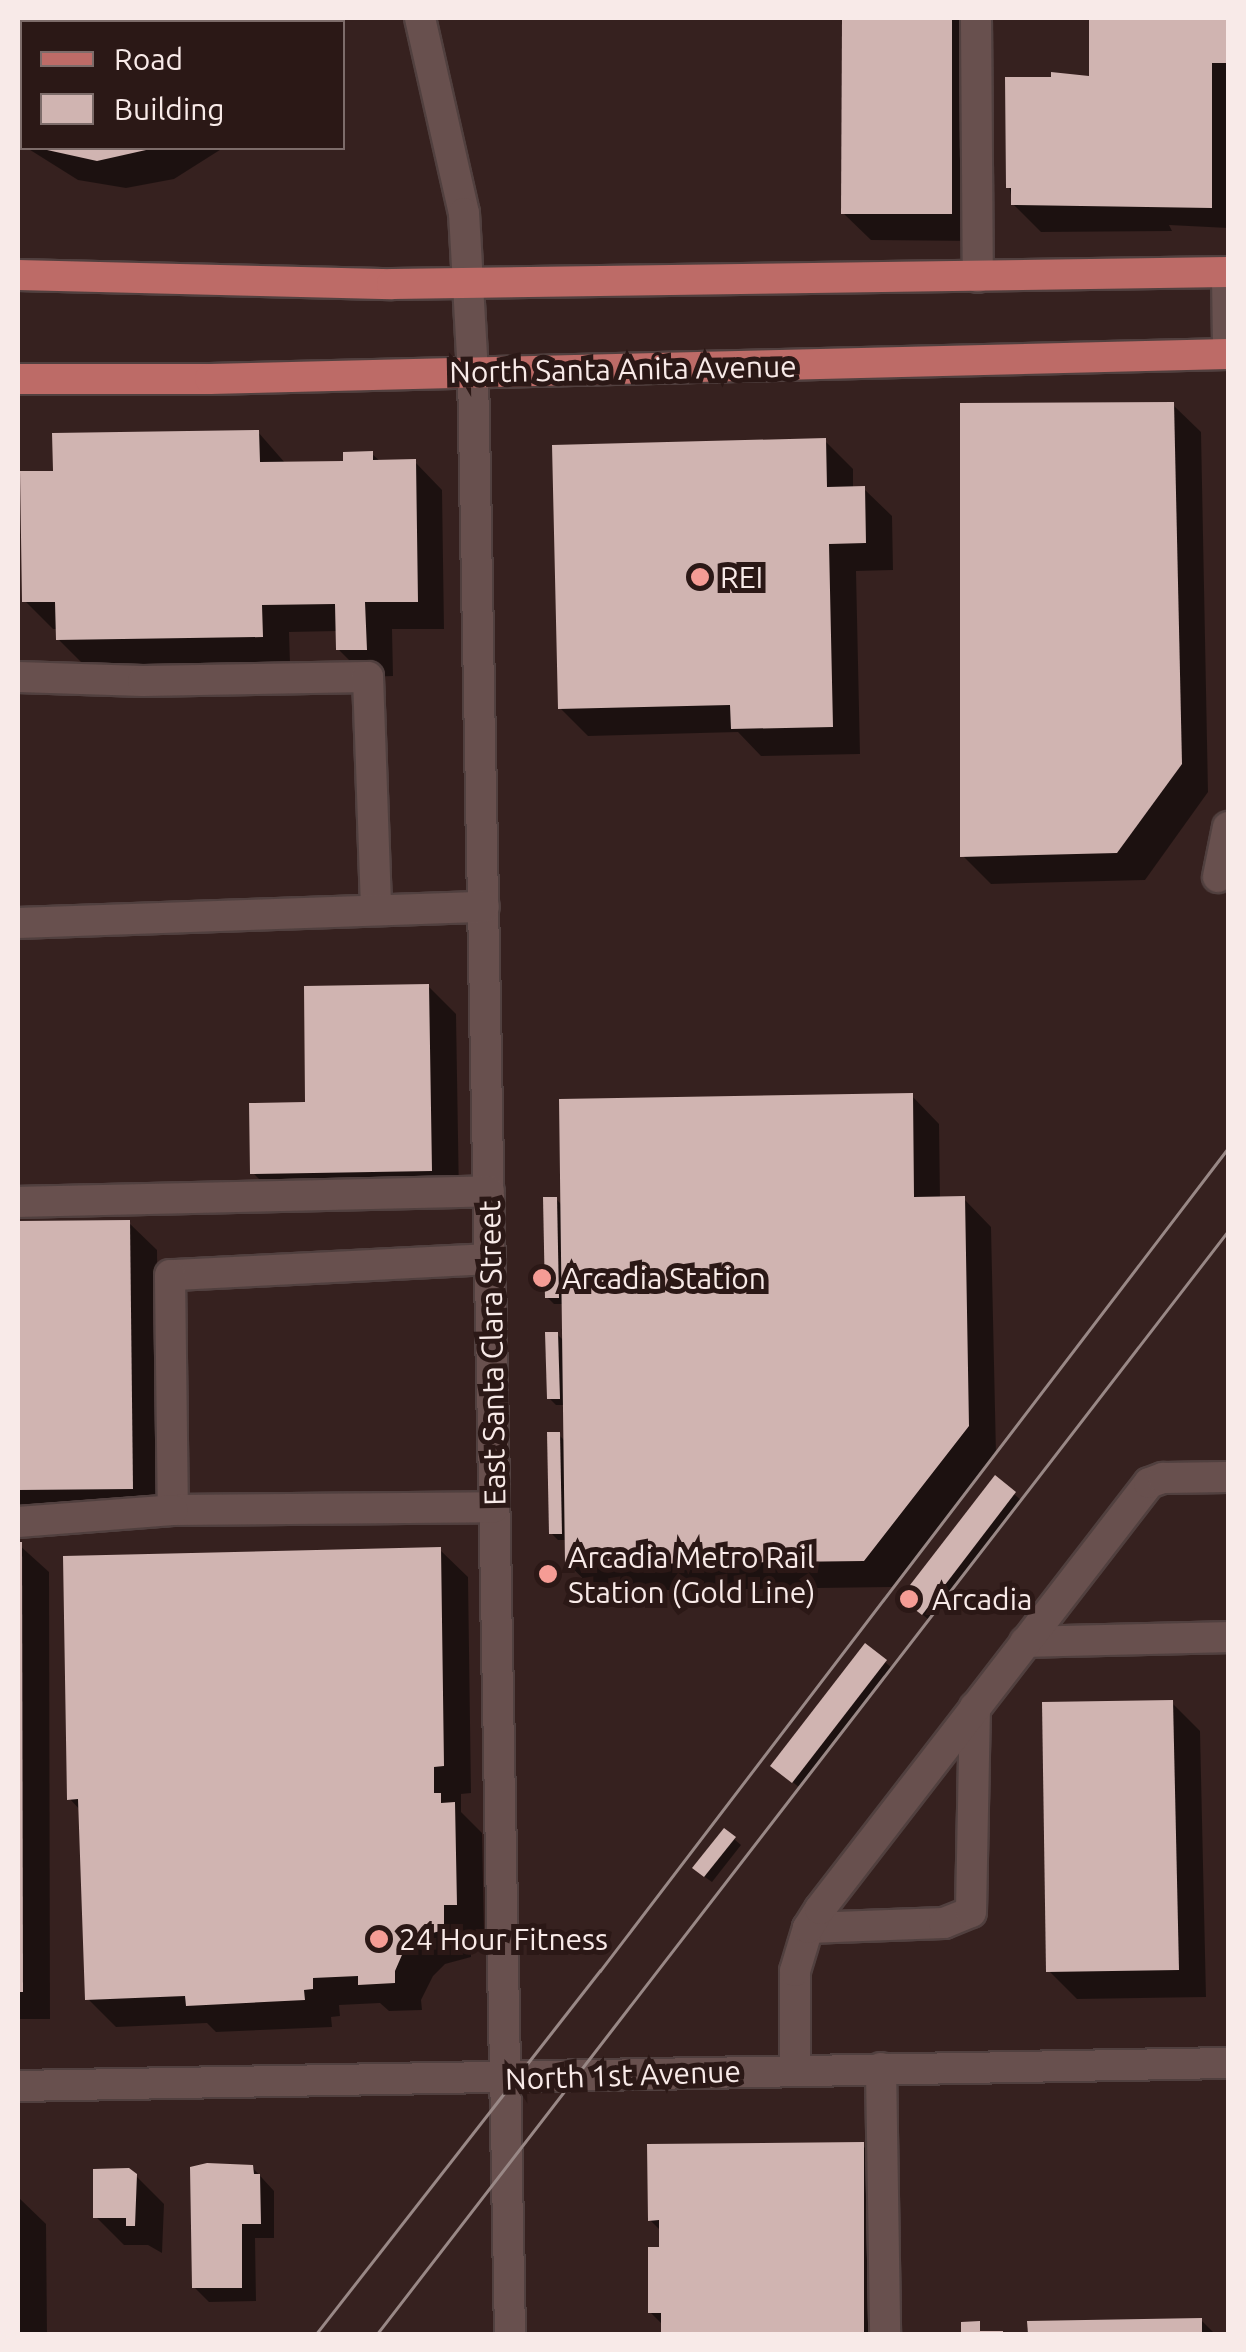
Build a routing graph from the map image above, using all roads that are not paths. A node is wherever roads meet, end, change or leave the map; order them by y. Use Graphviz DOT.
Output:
graph roads {
  1 [pos="420,18"];
  2 [pos="976,18"];
  3 [pos="1228,272"];
  4 [pos="18,275"];
  5 [pos="978,277"];
  6 [pos="469,281"];
  7 [pos="1228,341"];
  8 [pos="1228,354"];
  9 [pos="473,372"];
  10 [pos="18,379"];
  11 [pos="18,677"];
  12 [pos="1228,827"];
  13 [pos="1218,877"];
  14 [pos="484,907"];
  15 [pos="376,910"];
  16 [pos="18,923"];
  17 [pos="489,1190"];
  18 [pos="18,1202"];
  19 [pos="490,1259"];
  20 [pos="1228,1477"];
  21 [pos="494,1507"];
  22 [pos="173,1510"];
  23 [pos="18,1522"];
  24 [pos="1228,1637"];
  25 [pos="1025,1642"];
  26 [pos="976,1707"];
  27 [pos="808,1928"];
  28 [pos="1228,2063"];
  29 [pos="880,2068"];
  30 [pos="795,2070"];
  31 [pos="504,2078"];
  32 [pos="18,2086"];
  33 [pos="510,2334"];
  34 [pos="885,2334"];
  1 -- 6 [label="street, East Santa Clara Street"];
  2 -- 5 [label="street"];
  3 -- 5 [label="main road"];
  3 -- 7 [label="street"];
  4 -- 6 [label="main road"];
  5 -- 6 [label="main road"];
  6 -- 9 [label="street, East Santa Clara Street"];
  8 -- 9 [label="main road, North Santa Anita Avenue"];
  9 -- 10 [label="main road, North Santa Anita Avenue"];
  9 -- 14 [label="street, East Santa Clara Street"];
  11 -- 15 [label="street"];
  12 -- 13 [label="street"];
  14 -- 15 [label="street"];
  14 -- 17 [label="street, East Santa Clara Street"];
  15 -- 16 [label="street"];
  17 -- 18 [label="street"];
  17 -- 19 [label="street, East Santa Clara Street"];
  19 -- 21 [label="street, East Santa Clara Street"];
  19 -- 22 [label="street"];
  20 -- 25 [label="street"];
  21 -- 22 [label="street"];
  21 -- 31 [label="street, East Santa Clara Street"];
  22 -- 23 [label="street"];
  24 -- 25 [label="street"];
  25 -- 26 [label="street"];
  26 -- 27 [label="street"];
  26 -- 27 [label="street"];
  27 -- 30 [label="street"];
  28 -- 29 [label="street, North 1st Avenue"];
  29 -- 30 [label="street, North 1st Avenue"];
  29 -- 34 [label="street"];
  30 -- 31 [label="street, North 1st Avenue"];
  31 -- 32 [label="street, North 1st Avenue"];
  31 -- 33 [label="street, East Santa Clara Street"];
}
